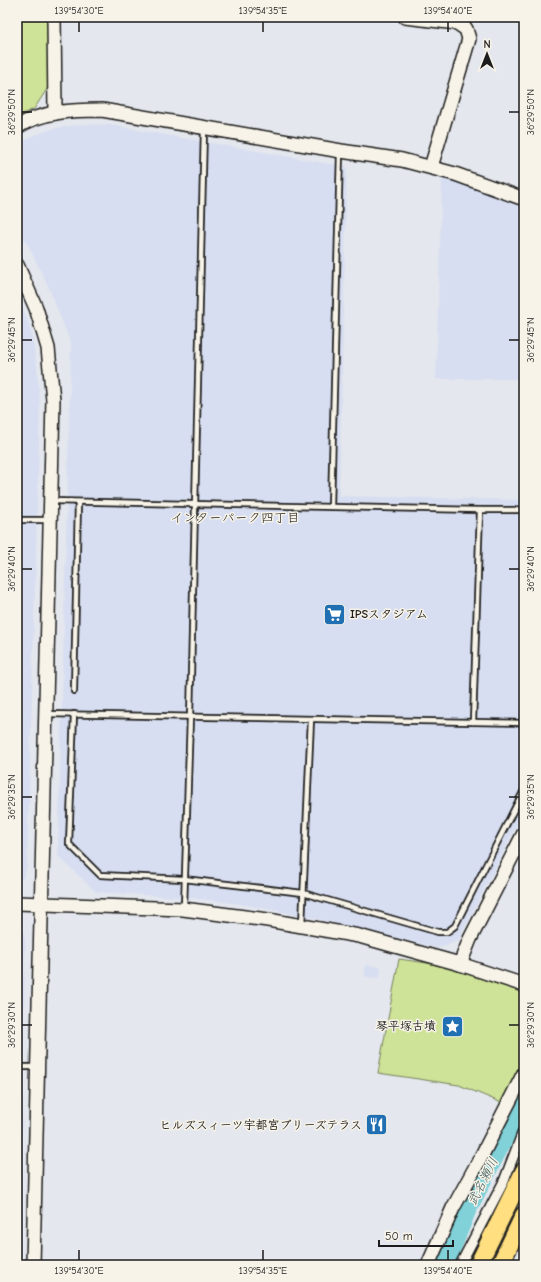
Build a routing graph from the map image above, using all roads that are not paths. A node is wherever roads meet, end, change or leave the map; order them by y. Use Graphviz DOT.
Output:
graph roads {
  1 [pos="54,17"];
  2 [pos="405,17"];
  3 [pos="55,113"];
  4 [pos="204,127"];
  5 [pos="17,128"];
  6 [pos="340,151"];
  7 [pos="431,167"];
  8 [pos="524,199"];
  9 [pos="17,266"];
  10 [pos="50,501"];
  11 [pos="78,502"];
  12 [pos="194,504"];
  13 [pos="332,506"];
  14 [pos="480,510"];
  15 [pos="524,510"];
  16 [pos="17,520"];
  17 [pos="50,520"];
  18 [pos="74,691"];
  19 [pos="45,714"];
  20 [pos="74,714"];
  21 [pos="190,717"];
  22 [pos="310,719"];
  23 [pos="473,722"];
  24 [pos="524,723"];
  25 [pos="524,790"];
  26 [pos="524,833"];
  27 [pos="184,879"];
  28 [pos="303,893"];
  29 [pos="17,903"];
  30 [pos="41,904"];
  31 [pos="184,909"];
  32 [pos="302,926"];
  33 [pos="460,964"];
  34 [pos="524,985"];
  35 [pos="17,1067"];
  36 [pos="37,1067"];
  37 [pos="524,1073"];
  38 [pos="524,1129"];
  39 [pos="524,1171"];
  40 [pos="524,1215"];
  41 [pos="33,1265"];
  42 [pos="428,1265"];
  43 [pos="460,1265"];
  44 [pos="478,1265"];
  45 [pos="500,1265"];
  1 -- 3 [label="street"];
  2 -- 7 [label="street"];
  3 -- 4 [label="street"];
  3 -- 5 [label="street"];
  4 -- 6 [label="street"];
  4 -- 12 [label="lane"];
  6 -- 7 [label="street"];
  6 -- 13 [label="lane"];
  7 -- 8 [label="street"];
  9 -- 10 [label="street"];
  10 -- 11 [label="lane"];
  10 -- 17 [label="street"];
  11 -- 12 [label="lane"];
  11 -- 18 [label="lane"];
  12 -- 13 [label="lane"];
  12 -- 21 [label="lane"];
  13 -- 14 [label="lane"];
  14 -- 15 [label="lane"];
  14 -- 23 [label="lane"];
  16 -- 17 [label="lane"];
  17 -- 19 [label="street"];
  19 -- 20 [label="lane"];
  19 -- 30 [label="street"];
  20 -- 21 [label="lane"];
  20 -- 27 [label="lane"];
  21 -- 22 [label="lane"];
  21 -- 27 [label="lane"];
  22 -- 23 [label="lane"];
  22 -- 28 [label="lane"];
  23 -- 24 [label="lane"];
  25 -- 28 [label="lane"];
  26 -- 33 [label="street"];
  27 -- 28 [label="lane"];
  27 -- 31 [label="lane"];
  28 -- 32 [label="lane"];
  29 -- 30 [label="street"];
  30 -- 31 [label="street"];
  30 -- 36 [label="street"];
  31 -- 32 [label="street"];
  32 -- 33 [label="street"];
  33 -- 34 [label="street"];
  35 -- 36 [label="lane"];
  36 -- 41 [label="street"];
  37 -- 42 [label="street"];
  38 -- 43 [label="street"];
  39 -- 44 [label="highway"];
  40 -- 45 [label="highway"];
}
